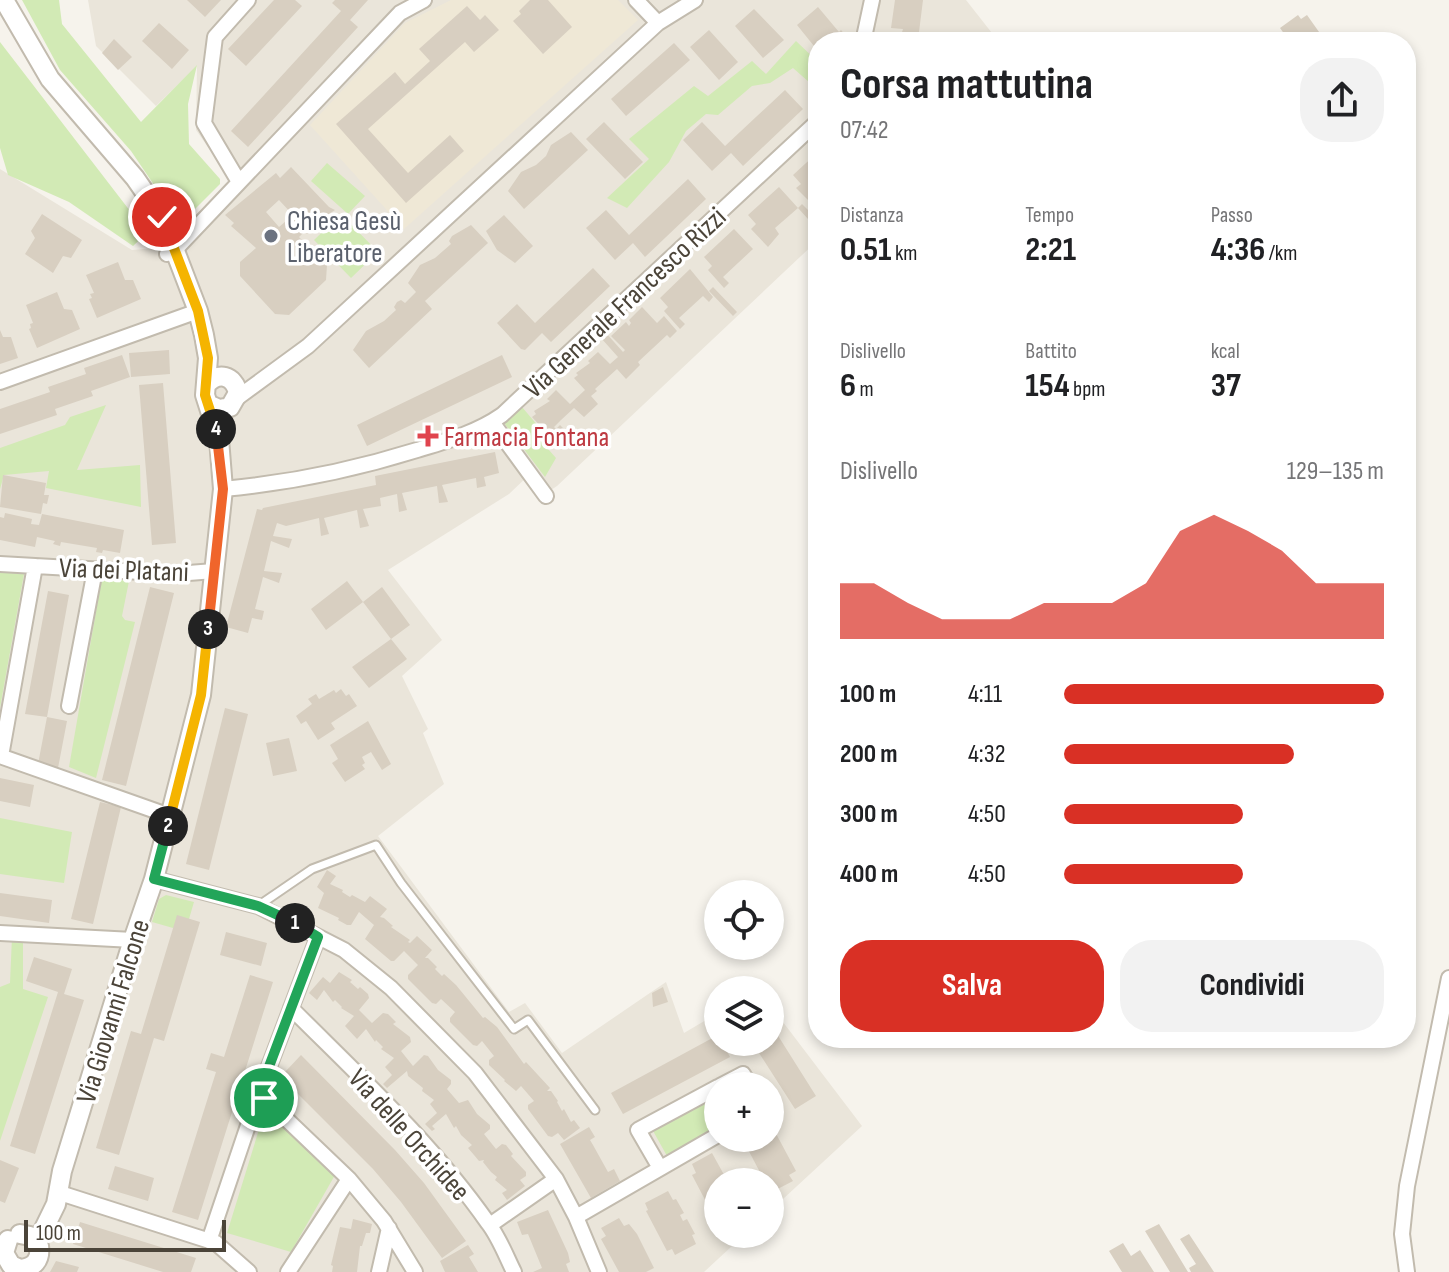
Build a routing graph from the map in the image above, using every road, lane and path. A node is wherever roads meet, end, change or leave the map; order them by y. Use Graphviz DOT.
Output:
graph roads {
  1 [pos="4,0"];
  2 [pos="248,0"];
  3 [pos="636,0"];
  4 [pos="695,0"];
  5 [pos="872,0"];
  6 [pos="415,2"];
  7 [pos="0,15"];
  8 [pos="658,23"];
  9 [pos="865,32"];
  10 [pos="808,130"];
  11 [pos="239,182"];
  12 [pos="171,252"];
  13 [pos="194,312"];
  14 [pos="208,358"];
  15 [pos="0,382"];
  16 [pos="206,385"];
  17 [pos="232,391"];
  18 [pos="210,405"];
  19 [pos="492,422"];
  20 [pos="219,439"];
  21 [pos="223,489"];
  22 [pos="546,496"];
  23 [pos="0,564"];
  24 [pos="35,566"];
  25 [pos="95,570"];
  26 [pos="214,571"];
  27 [pos="69,706"];
  28 [pos="0,756"];
  29 [pos="170,816"];
  30 [pos="154,879"];
  31 [pos="258,906"];
  32 [pos="0,933"];
  33 [pos="318,937"];
  34 [pos="133,940"];
  35 [pos="1449,978"];
  36 [pos="291,1008"];
  37 [pos="259,1093"];
  38 [pos="704,1095"];
  39 [pos="595,1110"];
  40 [pos="704,1143"];
  41 [pos="660,1168"];
  42 [pos="349,1179"];
  43 [pos="556,1179"];
  44 [pos="58,1198"];
  45 [pos="576,1217"];
  46 [pos="490,1225"];
  47 [pos="389,1228"];
  48 [pos="209,1241"];
  49 [pos="19,1255"];
  50 [pos="249,1272"];
  51 [pos="288,1272"];
  52 [pos="379,1272"];
  53 [pos="415,1272"];
  54 [pos="514,1272"];
  55 [pos="599,1272"];
  56 [pos="1407,1272"];
  1 -- 12 [label="street, Via Giovanni Falcone"];
  2 -- 11 [label="street"];
  3 -- 8 [label="street"];
  4 -- 8 [label="street"];
  5 -- 9 [label="street"];
  6 -- 11 [label="street"];
  7 -- 12 [label="street, Via Giovanni Falcone"];
  8 -- 17 [label="street"];
  10 -- 19 [label="street, Via Generale Francesco Rizzi"];
  11 -- 12 [label="street"];
  12 -- 13 [label="street, Via Giovanni Falcone"];
  13 -- 14 [label="street, Via Giovanni Falcone"];
  13 -- 15 [label="street"];
  14 -- 16 [label="street, Via Giovanni Falcone"];
  14 -- 17 [label="street"];
  16 -- 17 [label="street"];
  16 -- 18 [label="street, Via Giovanni Falcone"];
  17 -- 18 [label="street"];
  17 -- 20 [label="street, Via Giovanni Falcone"];
  18 -- 20 [label="street, Via Giovanni Falcone"];
  19 -- 21 [label="street, Via Generale Francesco Rizzi"];
  19 -- 22 [label="street"];
  20 -- 21 [label="street, Via Giovanni Falcone"];
  21 -- 26 [label="street, Via Giovanni Falcone"];
  23 -- 24 [label="street, Via dei Platani"];
  24 -- 25 [label="street, Via dei Platani"];
  24 -- 28 [label="street, Via dei Platani"];
  25 -- 26 [label="street, Via dei Platani"];
  25 -- 27 [label="street"];
  26 -- 29 [label="street, Via Giovanni Falcone"];
  28 -- 29 [label="street, Via dei Platani"];
  29 -- 30 [label="street, Via Giovanni Falcone"];
  30 -- 31 [label="street"];
  30 -- 34 [label="street, Via Giovanni Falcone"];
  31 -- 33 [label="street"];
  31 -- 39 [label="lane"];
  32 -- 34 [label="street"];
  33 -- 36 [label="street"];
  33 -- 43 [label="street"];
  34 -- 44 [label="street, Via Giovanni Falcone"];
  35 -- 56 [label="street"];
  36 -- 37 [label="street"];
  36 -- 46 [label="street, Via delle Orchidee"];
  37 -- 42 [label="street"];
  37 -- 48 [label="street"];
  38 -- 41 [label="street"];
  40 -- 41 [label="street"];
  41 -- 45 [label="street"];
  42 -- 47 [label="street"];
  42 -- 51 [label="street"];
  43 -- 45 [label="street"];
  43 -- 46 [label="street"];
  44 -- 48 [label="street"];
  44 -- 49 [label="street, Via Giovanni Falcone"];
  45 -- 55 [label="street"];
  46 -- 54 [label="street, Via delle Orchidee"];
  47 -- 52 [label="street"];
  47 -- 53 [label="street"];
  48 -- 50 [label="street"];
}
